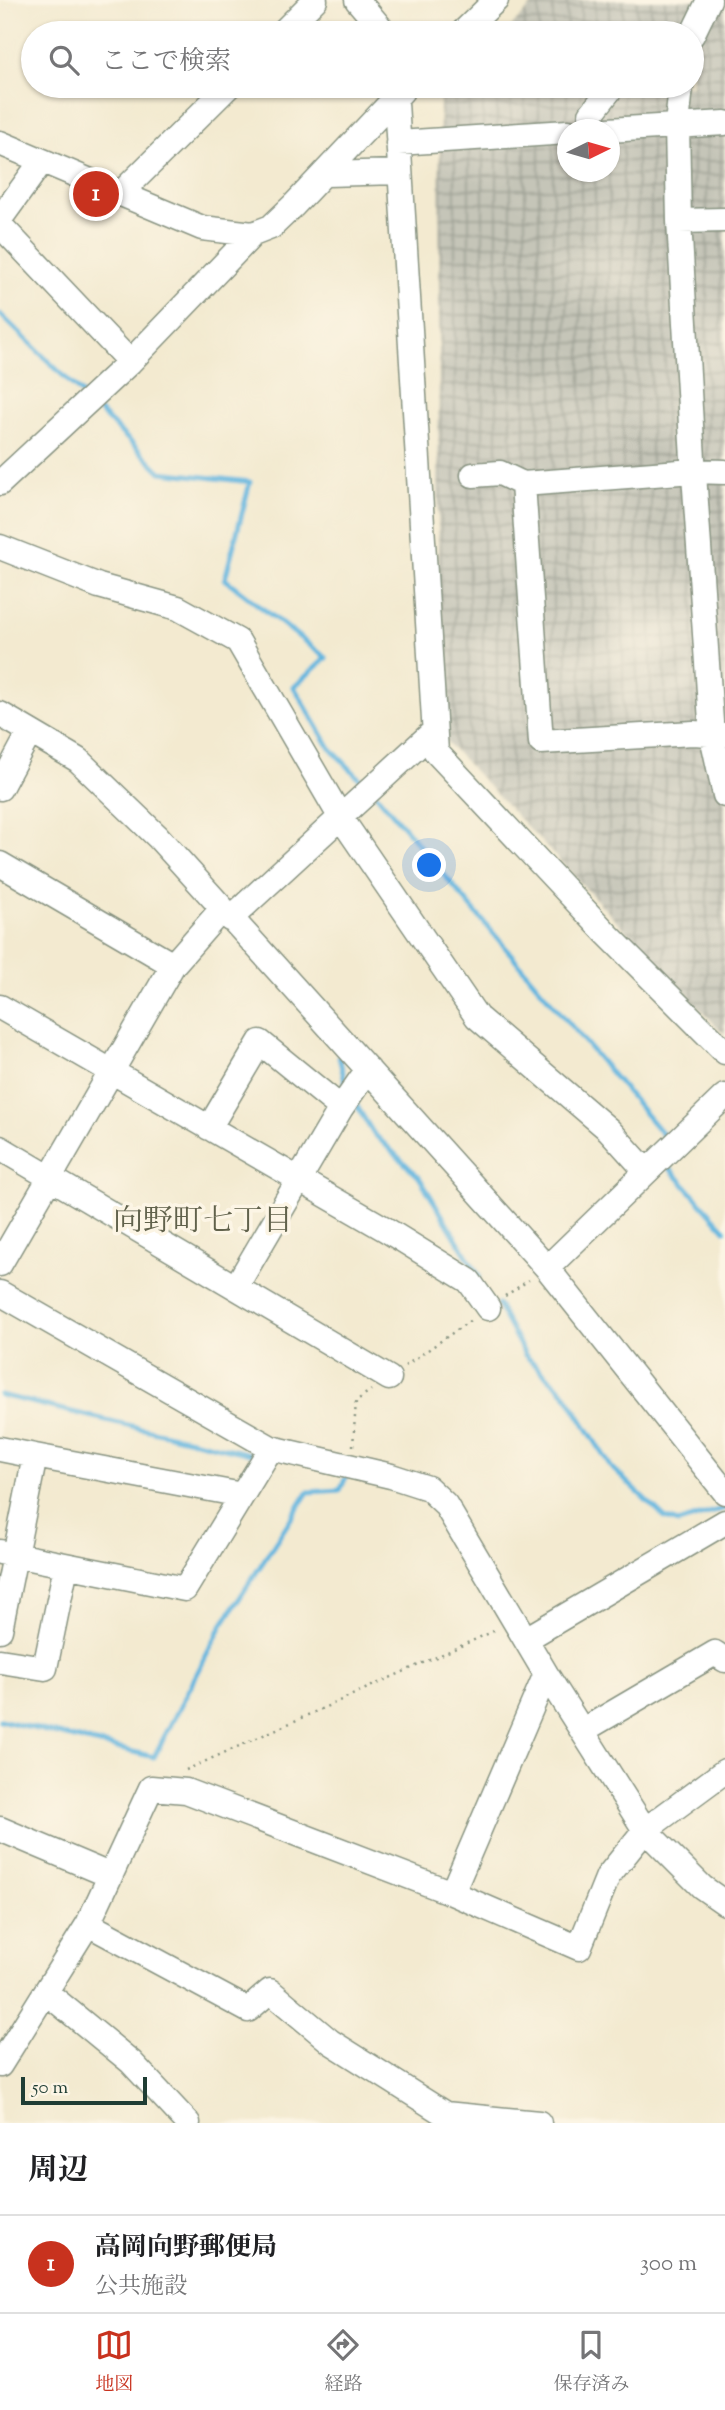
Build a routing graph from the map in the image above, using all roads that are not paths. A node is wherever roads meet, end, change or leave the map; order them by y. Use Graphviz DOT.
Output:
graph roads {
  1 [pos="315,0"];
  2 [pos="357,0"];
  3 [pos="496,0"];
  4 [pos="709,0"];
  5 [pos="294,21"];
  6 [pos="375,21"];
  7 [pos="474,21"];
  8 [pos="699,21"];
  9 [pos="217,98"];
  10 [pos="392,98"];
  11 [pos="400,98"];
  12 [pos="604,98"];
  13 [pos="680,98"];
  14 [pos="591,119"];
  15 [pos="725,122"];
  16 [pos="677,125"];
  17 [pos="620,129"];
  18 [pos="557,133"];
  19 [pos="0,143"];
  20 [pos="398,143"];
  21 [pos="42,160"];
  22 [pos="399,172"];
  23 [pos="326,174"];
  24 [pos="121,193"];
  25 [pos="0,219"];
  26 [pos="725,220"];
  27 [pos="679,221"];
  28 [pos="0,225"];
  29 [pos="253,234"];
  30 [pos="130,362"];
  31 [pos="694,471"];
  32 [pos="725,472"];
  33 [pos="473,475"];
  34 [pos="0,483"];
  35 [pos="523,484"];
  36 [pos="0,547"];
  37 [pos="0,714"];
  38 [pos="30,732"];
  39 [pos="433,732"];
  40 [pos="718,736"];
  41 [pos="0,788"];
  42 [pos="725,795"];
  43 [pos="341,818"];
  44 [pos="0,864"];
  45 [pos="226,914"];
  46 [pos="173,965"];
  47 [pos="0,1007"];
  48 [pos="725,1052"];
  49 [pos="368,1069"];
  50 [pos="111,1072"];
  51 [pos="725,1096"];
  52 [pos="341,1108"];
  53 [pos="209,1128"];
  54 [pos="0,1148"];
  55 [pos="646,1171"];
  56 [pos="50,1177"];
  57 [pos="299,1180"];
  58 [pos="0,1264"];
  59 [pos="547,1268"];
  60 [pos="237,1285"];
  61 [pos="0,1293"];
  62 [pos="488,1308"];
  63 [pos="389,1378"];
  64 [pos="271,1448"];
  65 [pos="0,1449"];
  66 [pos="34,1456"];
  67 [pos="725,1492"];
  68 [pos="242,1495"];
  69 [pos="725,1522"];
  70 [pos="8,1553"];
  71 [pos="66,1566"];
  72 [pos="0,1630"];
  73 [pos="521,1631"];
  74 [pos="725,1660"];
  75 [pos="0,1661"];
  76 [pos="546,1674"];
  77 [pos="582,1731"];
  78 [pos="725,1771"];
  79 [pos="0,1829"];
  80 [pos="645,1830"];
  81 [pos="109,1875"];
  82 [pos="452,1894"];
  83 [pos="725,1903"];
  84 [pos="88,1924"];
  85 [pos="47,1993"];
  86 [pos="0,2065"];
  87 [pos="443,2118"];
  88 [pos="188,2123"];
  89 [pos="539,2123"];
  1 -- 5 [label="street"];
  2 -- 6 [label="street"];
  3 -- 7 [label="street"];
  4 -- 8 [label="street"];
  9 -- 24 [label="street"];
  10 -- 23 [label="street"];
  11 -- 20 [label="street"];
  12 -- 14 [label="street"];
  13 -- 16 [label="street"];
  15 -- 16 [label="street"];
  16 -- 17 [label="street"];
  16 -- 27 [label="street"];
  18 -- 20 [label="street"];
  19 -- 21 [label="street"];
  20 -- 22 [label="street"];
  21 -- 24 [label="street"];
  21 -- 25 [label="street"];
  22 -- 23 [label="street"];
  22 -- 39 [label="street"];
  23 -- 29 [label="street"];
  24 -- 29 [label="street"];
  26 -- 27 [label="street"];
  27 -- 31 [label="street"];
  28 -- 30 [label="street"];
  29 -- 30 [label="street"];
  30 -- 34 [label="street"];
  31 -- 32 [label="street"];
  31 -- 35 [label="street"];
  31 -- 40 [label="street"];
  33 -- 35 [label="street"];
  35 -- 40 [label="street"];
  36 -- 43 [label="street"];
  37 -- 38 [label="street"];
  38 -- 41 [label="street"];
  38 -- 45 [label="street"];
  39 -- 43 [label="street"];
  39 -- 48 [label="street"];
  40 -- 42 [label="street"];
  43 -- 45 [label="street"];
  43 -- 55 [label="street"];
  44 -- 46 [label="street"];
  45 -- 46 [label="street"];
  45 -- 49 [label="street"];
  46 -- 50 [label="street"];
  47 -- 50 [label="street"];
  49 -- 52 [label="street"];
  49 -- 59 [label="street"];
  50 -- 53 [label="street"];
  50 -- 56 [label="street"];
  51 -- 55 [label="street"];
  52 -- 53 [label="street"];
  52 -- 57 [label="street"];
  53 -- 57 [label="street"];
  54 -- 56 [label="street"];
  55 -- 59 [label="street"];
  56 -- 58 [label="street"];
  56 -- 60 [label="street"];
  57 -- 60 [label="street"];
  57 -- 62 [label="street"];
  59 -- 67 [label="street"];
  60 -- 63 [label="street"];
  61 -- 64 [label="street"];
  64 -- 68 [label="street"];
  64 -- 73 [label="street"];
  65 -- 66 [label="street"];
  66 -- 68 [label="street"];
  66 -- 70 [label="street"];
  68 -- 71 [label="street"];
  69 -- 73 [label="street"];
  70 -- 71 [label="street"];
  70 -- 72 [label="street"];
  71 -- 75 [label="street"];
  73 -- 76 [label="street"];
  74 -- 77 [label="street"];
  76 -- 77 [label="street"];
  76 -- 82 [label="street"];
  77 -- 80 [label="street"];
  78 -- 80 [label="street"];
  79 -- 81 [label="street"];
  80 -- 82 [label="street"];
  80 -- 83 [label="street"];
  81 -- 82 [label="street"];
  81 -- 84 [label="street"];
  84 -- 85 [label="street"];
  84 -- 87 [label="street"];
  85 -- 86 [label="street"];
  85 -- 88 [label="street"];
  87 -- 89 [label="street"];
}
